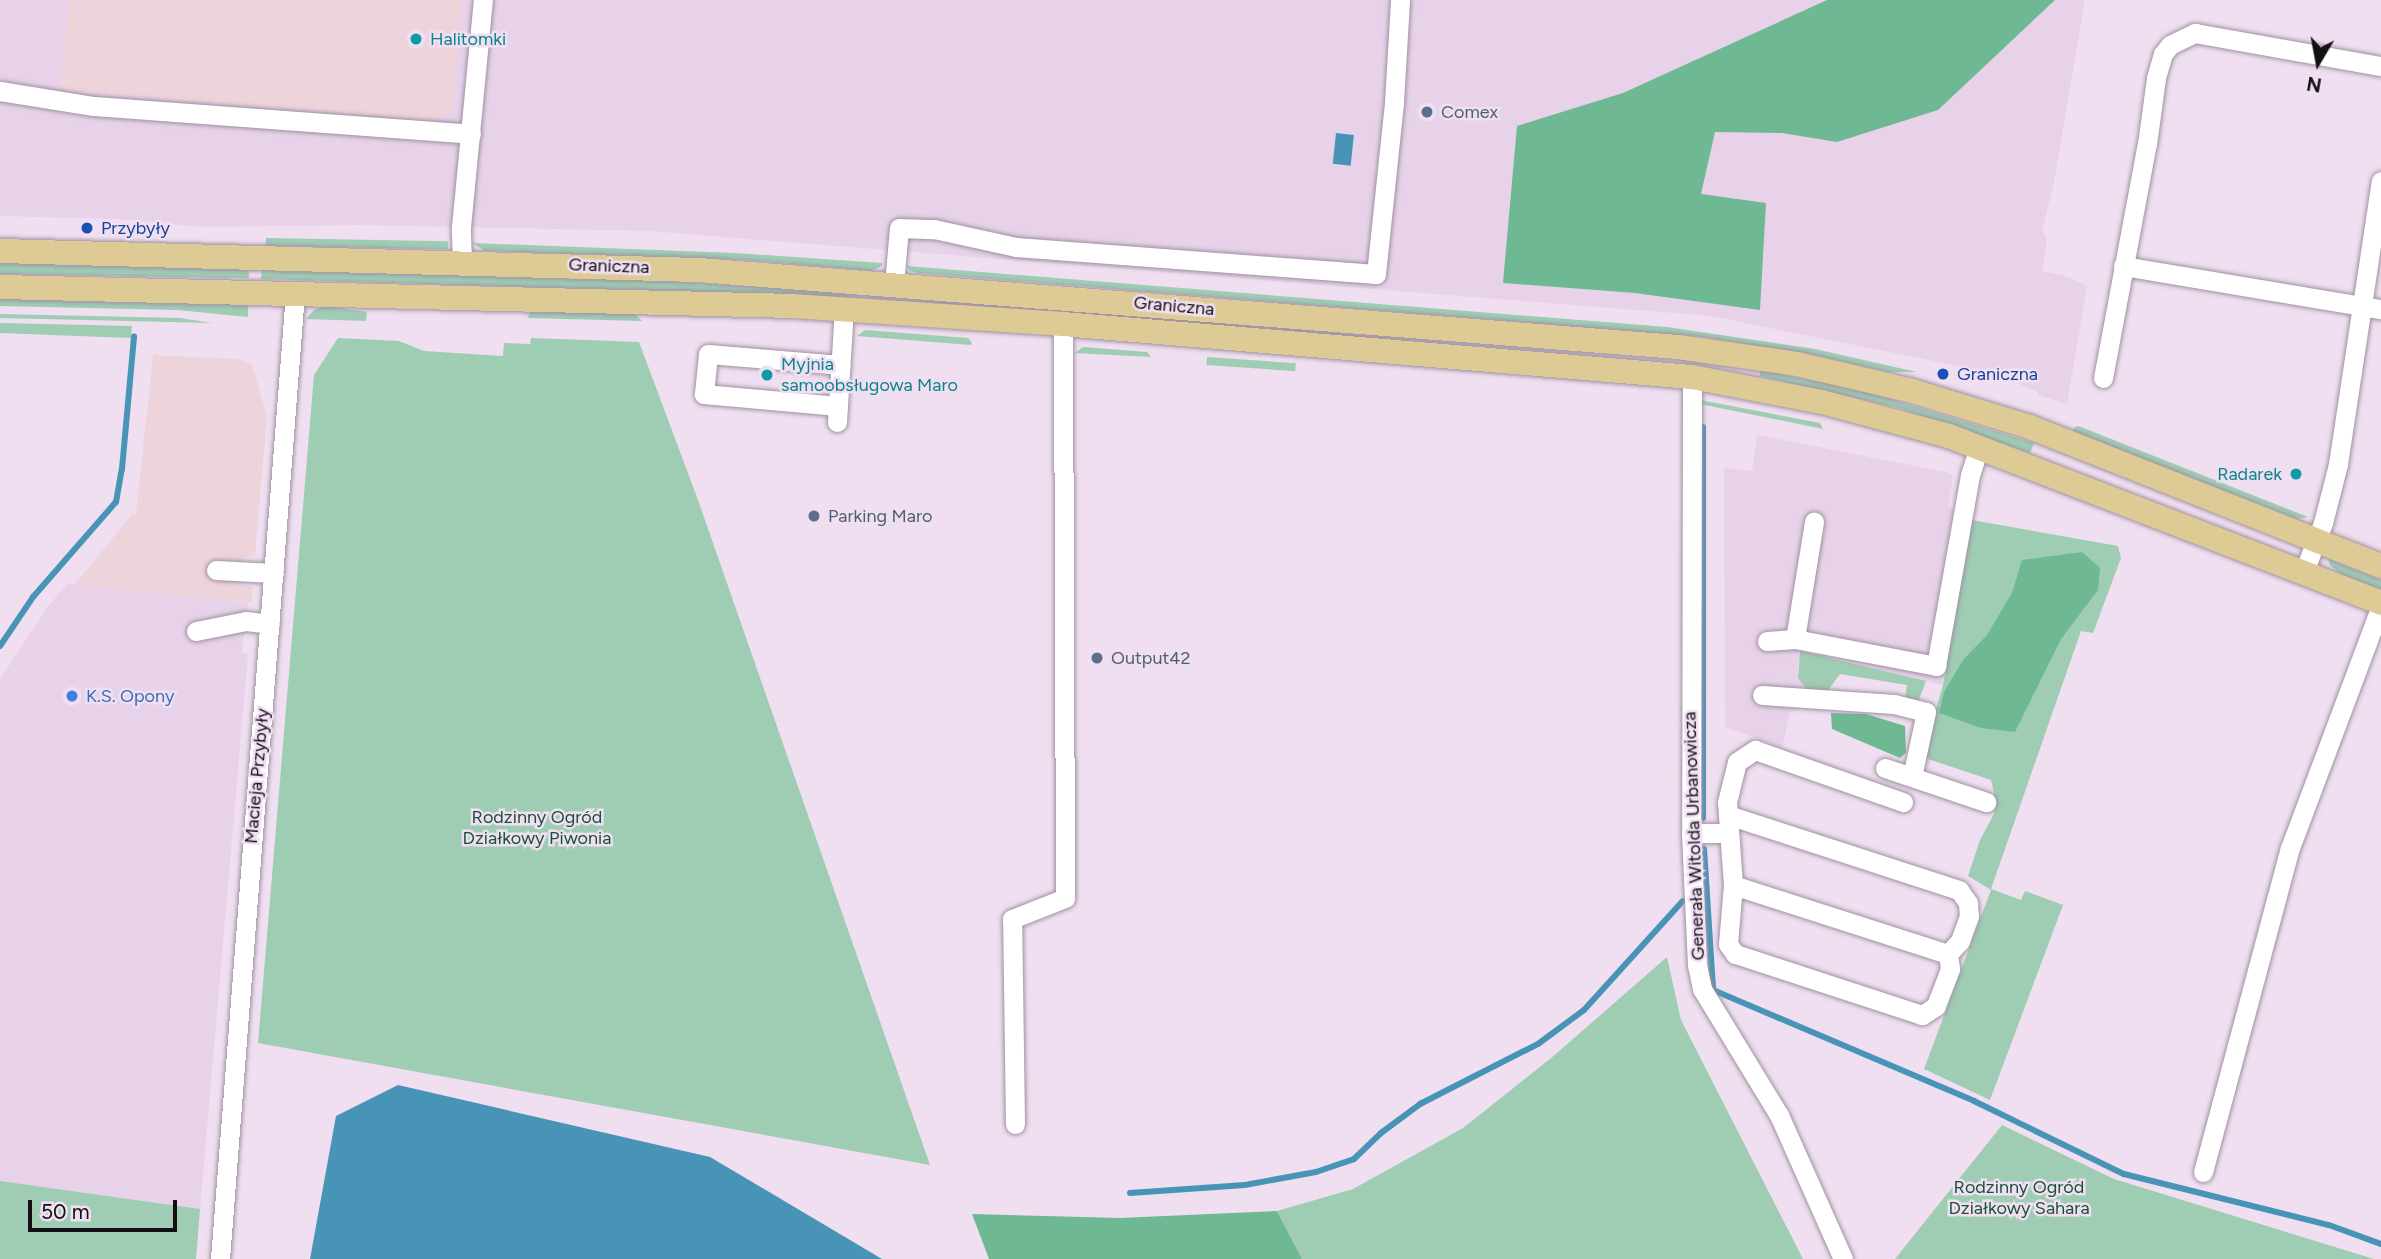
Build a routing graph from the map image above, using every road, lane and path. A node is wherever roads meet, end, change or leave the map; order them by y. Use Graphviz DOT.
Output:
graph roads {
  1 [pos="483,0"];
  2 [pos="1399,0"];
  3 [pos="2381,66"];
  4 [pos="0,90"];
  5 [pos="471,134"];
  6 [pos="2381,181"];
  7 [pos="2378,219"];
  8 [pos="0,251"];
  9 [pos="461,262"];
  10 [pos="2123,266"];
  11 [pos="894,284"];
  12 [pos="0,287"];
  13 [pos="295,294"];
  14 [pos="2371,308"];
  15 [pos="844,309"];
  16 [pos="1063,324"];
  17 [pos="841,365"];
  18 [pos="1692,377"];
  19 [pos="2103,378"];
  20 [pos="1979,448"];
  21 [pos="1814,522"];
  22 [pos="2317,541"];
  23 [pos="2381,566"];
  24 [pos="216,570"];
  25 [pos="274,573"];
  26 [pos="2303,574"];
  27 [pos="2381,605"];
  28 [pos="270,624"];
  29 [pos="197,631"];
  30 [pos="1796,639"];
  31 [pos="1767,641"];
  32 [pos="1762,695"];
  33 [pos="1885,768"];
  34 [pos="1912,777"];
  35 [pos="1903,802"];
  36 [pos="1986,802"];
  37 [pos="1729,824"];
  38 [pos="1691,833"];
  39 [pos="1733,885"];
  40 [pos="1948,954"];
  41 [pos="1014,1124"];
  42 [pos="2203,1172"];
  43 [pos="220,1259"];
  44 [pos="1843,1259"];
  1 -- 5 [label="street"];
  2 -- 11 [label="street"];
  3 -- 10 [label="street"];
  4 -- 5 [label="street"];
  5 -- 9 [label="street"];
  6 -- 7 [label="street"];
  7 -- 14 [label="street"];
  8 -- 9 [label="main road, Graniczna"];
  9 -- 11 [label="main road, Graniczna"];
  10 -- 14 [label="street"];
  10 -- 19 [label="street"];
  11 -- 22 [label="main road, Graniczna"];
  12 -- 13 [label="main road, Graniczna"];
  13 -- 15 [label="main road, Graniczna"];
  13 -- 25 [label="street, Macieja Przybyły"];
  14 -- 22 [label="street"];
  15 -- 16 [label="main road, Graniczna"];
  15 -- 17 [label="street"];
  16 -- 18 [label="main road, Graniczna"];
  16 -- 41 [label="street"];
  17 -- 17 [label="street"];
  18 -- 20 [label="main road, Graniczna"];
  18 -- 38 [label="street, Generała Witolda Urbanowicza"];
  20 -- 26 [label="main road, Graniczna"];
  20 -- 30 [label="street"];
  21 -- 30 [label="street"];
  22 -- 23 [label="main road, Graniczna"];
  22 -- 26 [label="street"];
  24 -- 25 [label="street"];
  25 -- 28 [label="street, Macieja Przybyły"];
  26 -- 27 [label="main road, Graniczna"];
  27 -- 42 [label="street"];
  28 -- 29 [label="street"];
  28 -- 43 [label="street, Macieja Przybyły"];
  30 -- 31 [label="street"];
  32 -- 34 [label="street"];
  33 -- 34 [label="street"];
  34 -- 36 [label="street"];
  35 -- 37 [label="street"];
  37 -- 38 [label="street"];
  37 -- 39 [label="street"];
  37 -- 40 [label="street"];
  38 -- 44 [label="street, Generała Witolda Urbanowicza"];
  39 -- 40 [label="street"];
  39 -- 40 [label="street"];
}
